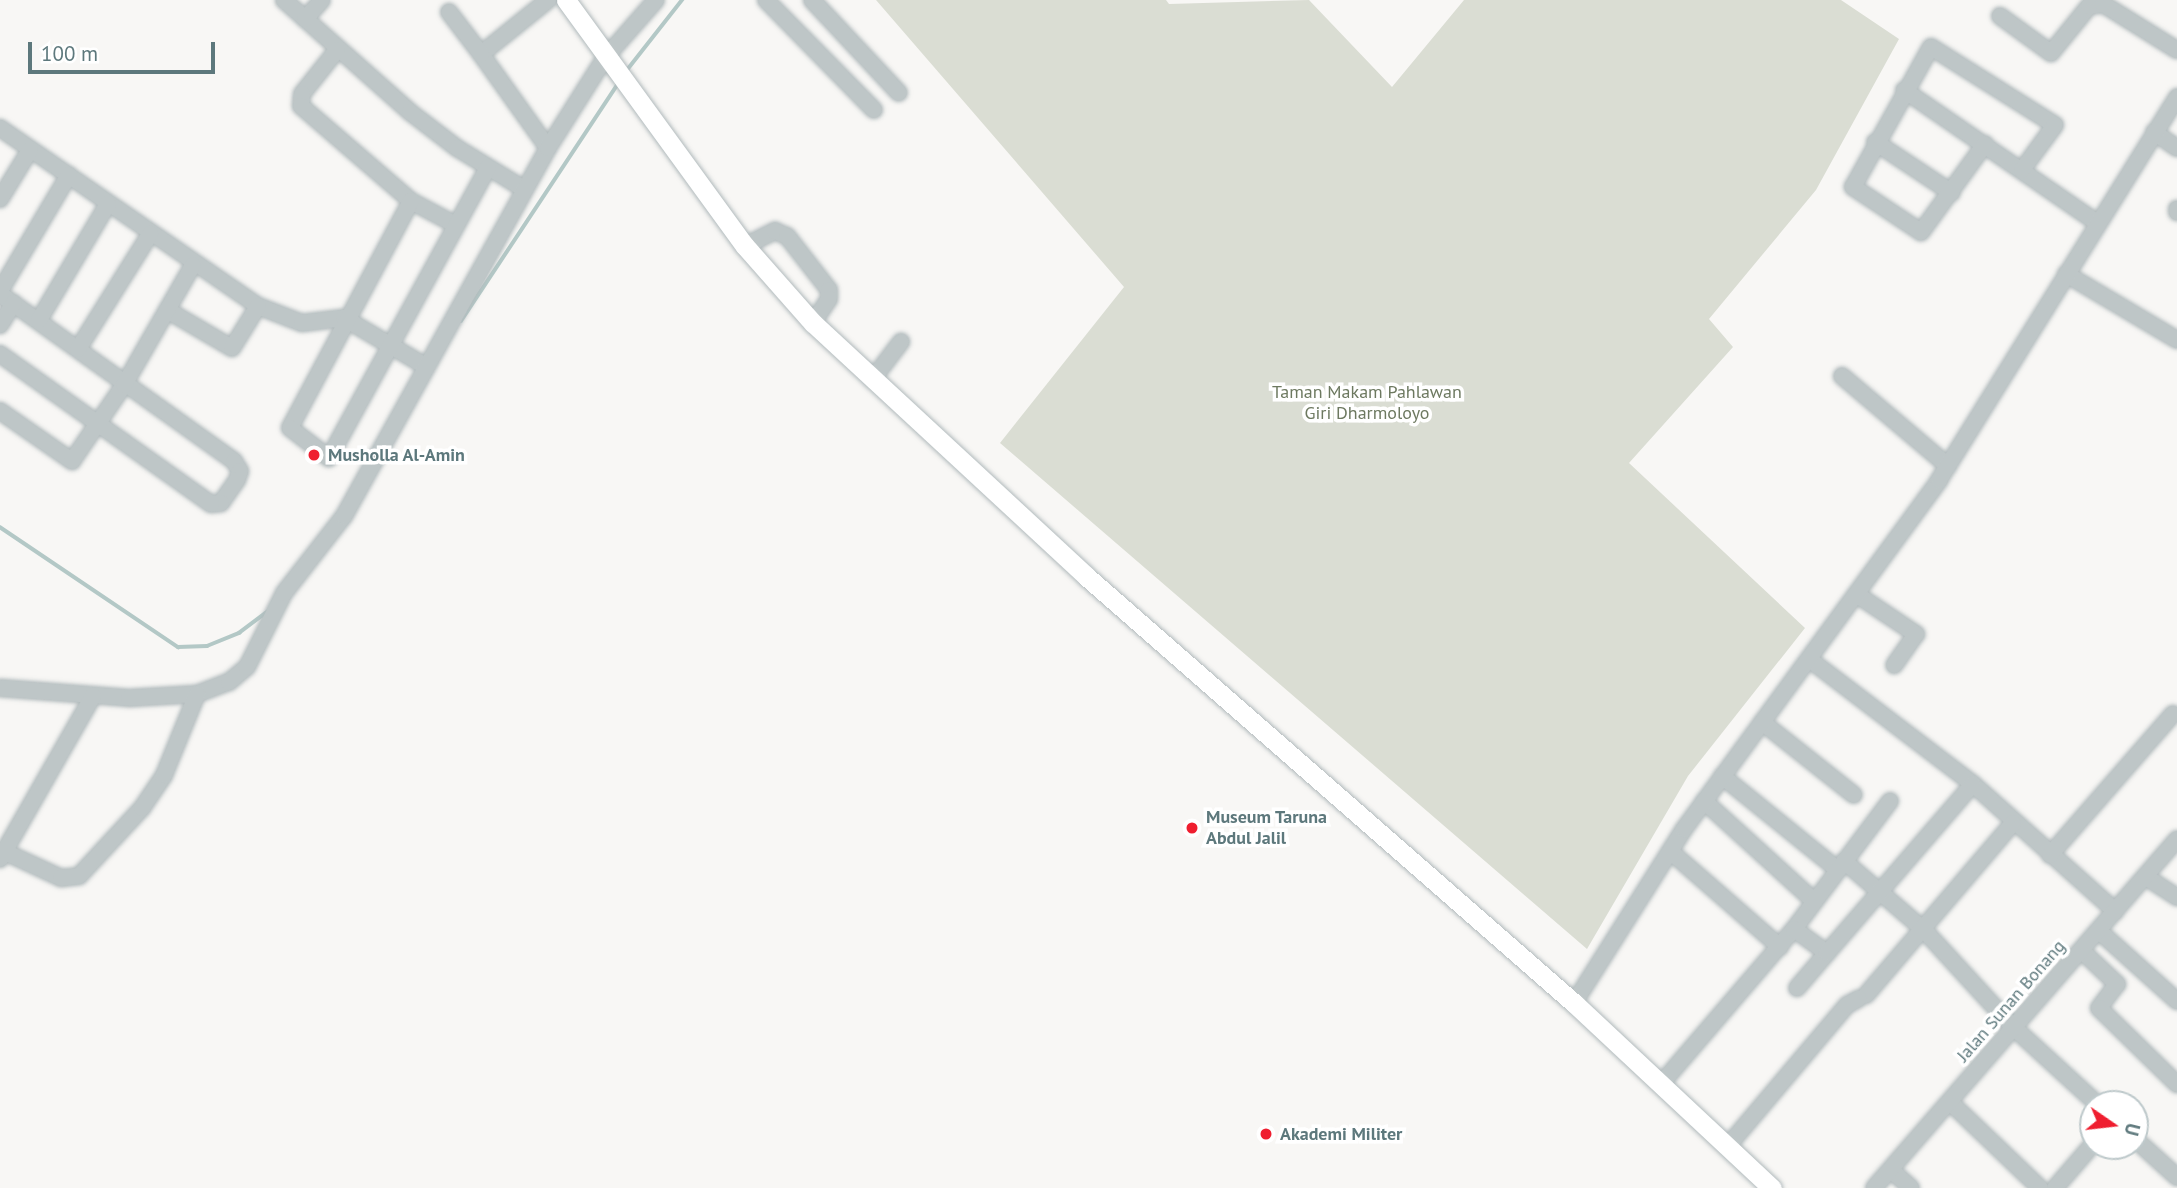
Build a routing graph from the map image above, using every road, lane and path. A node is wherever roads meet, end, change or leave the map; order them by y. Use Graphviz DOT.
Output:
graph roads {
  1 [pos="284,0"];
  2 [pos="322,0"];
  3 [pos="548,0"];
  4 [pos="566,0"];
  5 [pos="656,0"];
  6 [pos="766,0"];
  7 [pos="812,0"];
  8 [pos="449,12"];
  9 [pos="2000,16"];
  10 [pos="305,19"];
  11 [pos="337,50"];
  12 [pos="2177,50"];
  13 [pos="481,54"];
  14 [pos="612,67"];
  15 [pos="1904,90"];
  16 [pos="899,93"];
  17 [pos="2177,97"];
  18 [pos="874,110"];
  19 [pos="0,128"];
  20 [pos="2154,132"];
  21 [pos="1875,142"];
  22 [pos="1985,144"];
  23 [pos="548,148"];
  24 [pos="2177,148"];
  25 [pos="30,150"];
  26 [pos="488,168"];
  27 [pos="2022,170"];
  28 [pos="69,176"];
  29 [pos="524,188"];
  30 [pos="1952,193"];
  31 [pos="0,199"];
  32 [pos="411,201"];
  33 [pos="108,204"];
  34 [pos="2096,222"];
  35 [pos="456,225"];
  36 [pos="150,234"];
  37 [pos="745,246"];
  38 [pos="193,265"];
  39 [pos="2066,274"];
  40 [pos="0,292"];
  41 [pos="14,303"];
  42 [pos="257,306"];
  43 [pos="167,310"];
  44 [pos="40,320"];
  45 [pos="350,321"];
  46 [pos="813,323"];
  47 [pos="0,325"];
  48 [pos="2177,340"];
  49 [pos="901,342"];
  50 [pos="394,348"];
  51 [pos="78,349"];
  52 [pos="0,354"];
  53 [pos="427,367"];
  54 [pos="1842,376"];
  55 [pos="872,380"];
  56 [pos="124,384"];
  57 [pos="0,411"];
  58 [pos="98,423"];
  59 [pos="1948,466"];
  60 [pos="1859,596"];
  61 [pos="1809,659"];
  62 [pos="1894,665"];
  63 [pos="0,688"];
  64 [pos="197,694"];
  65 [pos="93,695"];
  66 [pos="2173,714"];
  67 [pos="1762,722"];
  68 [pos="1722,776"];
  69 [pos="1973,785"];
  70 [pos="1854,794"];
  71 [pos="1704,801"];
  72 [pos="1890,801"];
  73 [pos="2013,823"];
  74 [pos="2177,839"];
  75 [pos="1670,851"];
  76 [pos="3,855"];
  77 [pos="2050,855"];
  78 [pos="1841,865"];
  79 [pos="2146,877"];
  80 [pos="1880,893"];
  81 [pos="2177,897"];
  82 [pos="1814,901"];
  83 [pos="2115,911"];
  84 [pos="1794,929"];
  85 [pos="1924,930"];
  86 [pos="2099,931"];
  87 [pos="1780,947"];
  88 [pos="2081,950"];
  89 [pos="1827,953"];
  90 [pos="1797,988"];
  91 [pos="2177,1001"];
  92 [pos="1574,1003"];
  93 [pos="2012,1026"];
  94 [pos="1661,1084"];
  95 [pos="2177,1084"];
  96 [pos="2082,1090"];
  97 [pos="1951,1103"];
  98 [pos="1727,1147"];
  99 [pos="2149,1152"];
  100 [pos="2079,1160"];
  101 [pos="1891,1170"];
  102 [pos="2177,1177"];
  103 [pos="1772,1188"];
  104 [pos="1874,1188"];
  105 [pos="1911,1188"];
  106 [pos="2040,1188"];
  107 [pos="2054,1188"];
  1 -- 10 [label="street"];
  2 -- 10 [label="street"];
  3 -- 13 [label="street"];
  4 -- 14 [label="main road"];
  5 -- 14 [label="street"];
  6 -- 18 [label="street"];
  7 -- 16 [label="street"];
  8 -- 13 [label="street"];
  9 -- 12 [label="street"];
  10 -- 11 [label="street"];
  11 -- 26 [label="street"];
  11 -- 32 [label="street"];
  13 -- 23 [label="street"];
  14 -- 23 [label="street"];
  14 -- 37 [label="main road"];
  15 -- 21 [label="street"];
  15 -- 22 [label="street"];
  15 -- 27 [label="street"];
  17 -- 20 [label="street"];
  19 -- 25 [label="street"];
  20 -- 24 [label="street"];
  20 -- 34 [label="street"];
  21 -- 30 [label="street"];
  21 -- 30 [label="street"];
  22 -- 27 [label="street"];
  22 -- 30 [label="street"];
  23 -- 29 [label="street"];
  25 -- 28 [label="street"];
  25 -- 31 [label="street"];
  26 -- 29 [label="street"];
  26 -- 35 [label="street"];
  27 -- 34 [label="street"];
  28 -- 33 [label="street"];
  28 -- 40 [label="street"];
  29 -- 53 [label="street"];
  32 -- 35 [label="street"];
  32 -- 45 [label="street"];
  33 -- 36 [label="street"];
  33 -- 44 [label="street"];
  34 -- 39 [label="street"];
  35 -- 50 [label="street"];
  36 -- 38 [label="street"];
  36 -- 51 [label="street"];
  37 -- 46 [label="main road"];
  37 -- 46 [label="street"];
  38 -- 42 [label="street"];
  38 -- 43 [label="street"];
  39 -- 48 [label="street"];
  39 -- 59 [label="street"];
  40 -- 41 [label="street"];
  41 -- 44 [label="street"];
  41 -- 47 [label="street"];
  42 -- 43 [label="street"];
  42 -- 45 [label="street"];
  43 -- 56 [label="street"];
  44 -- 51 [label="street"];
  45 -- 50 [label="street"];
  45 -- 50 [label="street"];
  46 -- 55 [label="main road"];
  49 -- 55 [label="street"];
  50 -- 53 [label="street"];
  51 -- 56 [label="street"];
  52 -- 58 [label="street"];
  53 -- 64 [label="street"];
  54 -- 59 [label="street"];
  55 -- 92 [label="main road"];
  56 -- 58 [label="street"];
  56 -- 58 [label="street"];
  57 -- 58 [label="street"];
  59 -- 60 [label="street"];
  60 -- 61 [label="street"];
  60 -- 62 [label="street"];
  61 -- 67 [label="street"];
  61 -- 69 [label="street"];
  63 -- 65 [label="street"];
  64 -- 65 [label="street"];
  64 -- 76 [label="street"];
  65 -- 76 [label="street"];
  66 -- 77 [label="street"];
  67 -- 68 [label="street"];
  67 -- 70 [label="street"];
  68 -- 71 [label="street"];
  68 -- 78 [label="street"];
  69 -- 73 [label="street"];
  69 -- 80 [label="street"];
  71 -- 75 [label="street"];
  71 -- 82 [label="street"];
  72 -- 78 [label="street"];
  73 -- 77 [label="street"];
  73 -- 85 [label="street"];
  74 -- 79 [label="street, Jalan Sunan Bonang"];
  75 -- 87 [label="street"];
  75 -- 92 [label="street"];
  77 -- 83 [label="street"];
  78 -- 80 [label="street"];
  78 -- 82 [label="street"];
  79 -- 81 [label="street"];
  79 -- 83 [label="street, Jalan Sunan Bonang"];
  80 -- 85 [label="street"];
  80 -- 89 [label="street"];
  82 -- 84 [label="street"];
  83 -- 86 [label="street, Jalan Sunan Bonang"];
  84 -- 87 [label="street"];
  84 -- 89 [label="street"];
  85 -- 93 [label="street"];
  85 -- 98 [label="street"];
  86 -- 88 [label="street, Jalan Sunan Bonang"];
  86 -- 91 [label="street"];
  87 -- 94 [label="street"];
  88 -- 93 [label="street, Jalan Sunan Bonang"];
  88 -- 95 [label="street"];
  89 -- 90 [label="street"];
  92 -- 94 [label="main road"];
  93 -- 96 [label="street"];
  93 -- 97 [label="street, Jalan Sunan Bonang"];
  94 -- 98 [label="main road"];
  97 -- 101 [label="street, Jalan Sunan Bonang"];
  97 -- 106 [label="street"];
  98 -- 103 [label="main road"];
  99 -- 102 [label="street"];
  100 -- 107 [label="street"];
  101 -- 104 [label="street, Jalan Sunan Bonang"];
  101 -- 105 [label="street"];
}
